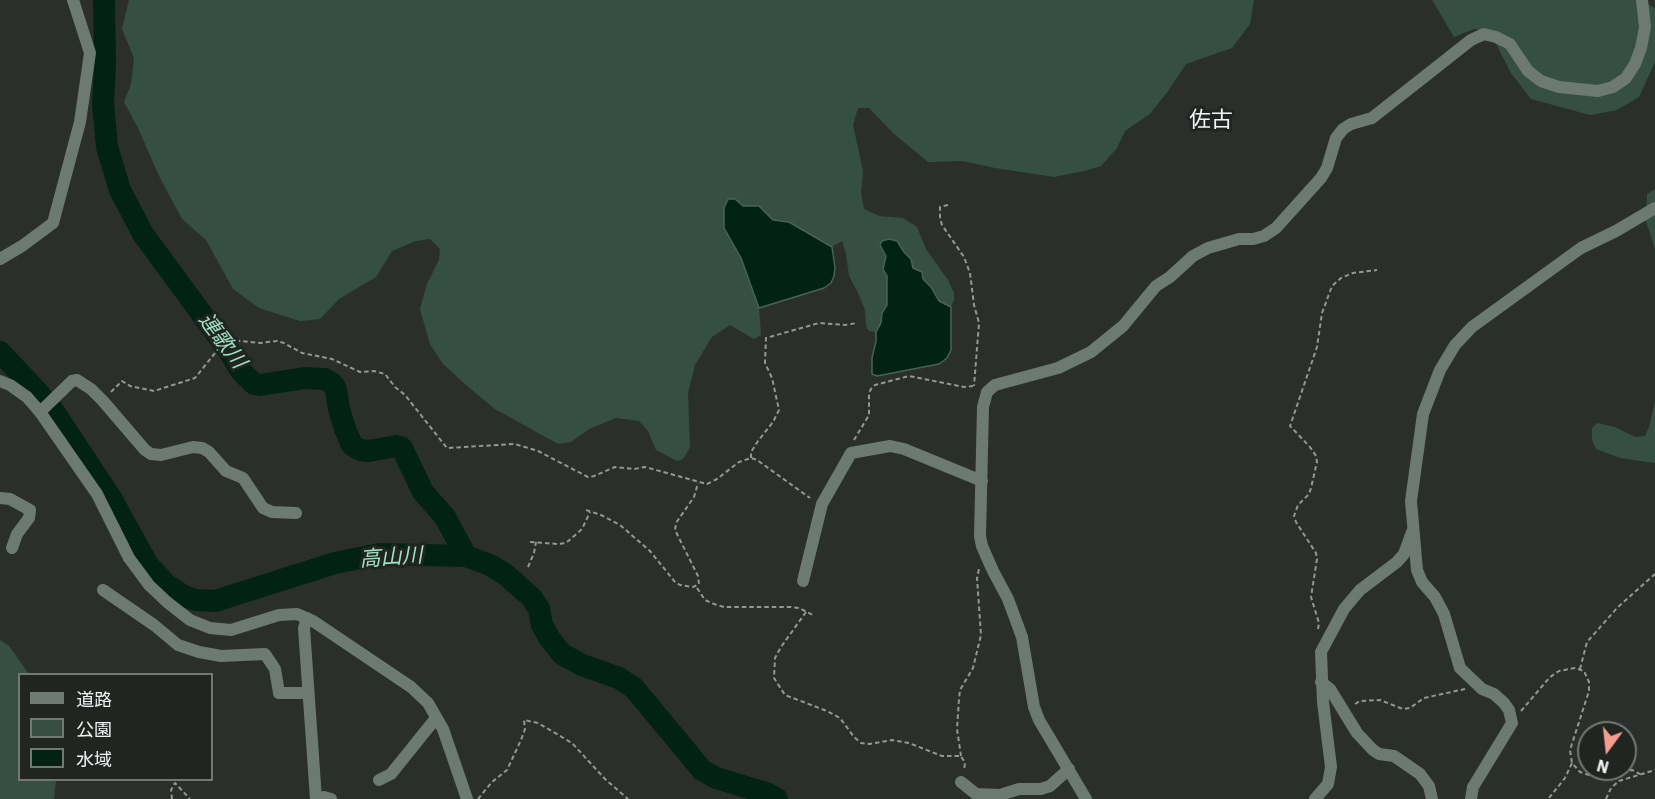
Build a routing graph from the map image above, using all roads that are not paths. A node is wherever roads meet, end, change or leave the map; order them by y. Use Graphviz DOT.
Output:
graph roads {
  1 [pos="72,0"];
  2 [pos="1642,0"];
  3 [pos="1655,208"];
  4 [pos="0,259"];
  5 [pos="0,381"];
  6 [pos="46,407"];
  7 [pos="982,481"];
  8 [pos="0,498"];
  9 [pos="296,513"];
  10 [pos="1414,527"];
  11 [pos="12,548"];
  12 [pos="803,581"];
  13 [pos="103,590"];
  14 [pos="307,618"];
  15 [pos="1321,682"];
  16 [pos="308,693"];
  17 [pos="436,718"];
  18 [pos="1069,769"];
  19 [pos="379,780"];
  20 [pos="961,782"];
  21 [pos="317,799"];
  22 [pos="331,799"];
  23 [pos="467,799"];
  24 [pos="1086,799"];
  25 [pos="1315,799"];
  26 [pos="1432,799"];
  27 [pos="1471,799"];
  1 -- 4 [label="street"];
  2 -- 7 [label="street"];
  3 -- 10 [label="street"];
  5 -- 6 [label="street"];
  6 -- 9 [label="street"];
  6 -- 14 [label="street"];
  7 -- 12 [label="street"];
  7 -- 18 [label="street"];
  8 -- 11 [label="street"];
  10 -- 15 [label="street"];
  10 -- 27 [label="street"];
  13 -- 16 [label="street"];
  14 -- 16 [label="street"];
  14 -- 17 [label="street"];
  15 -- 25 [label="street"];
  15 -- 26 [label="street"];
  16 -- 21 [label="street"];
  17 -- 19 [label="street"];
  17 -- 23 [label="street"];
  18 -- 20 [label="street"];
  18 -- 24 [label="street"];
  21 -- 22 [label="street"];
}
